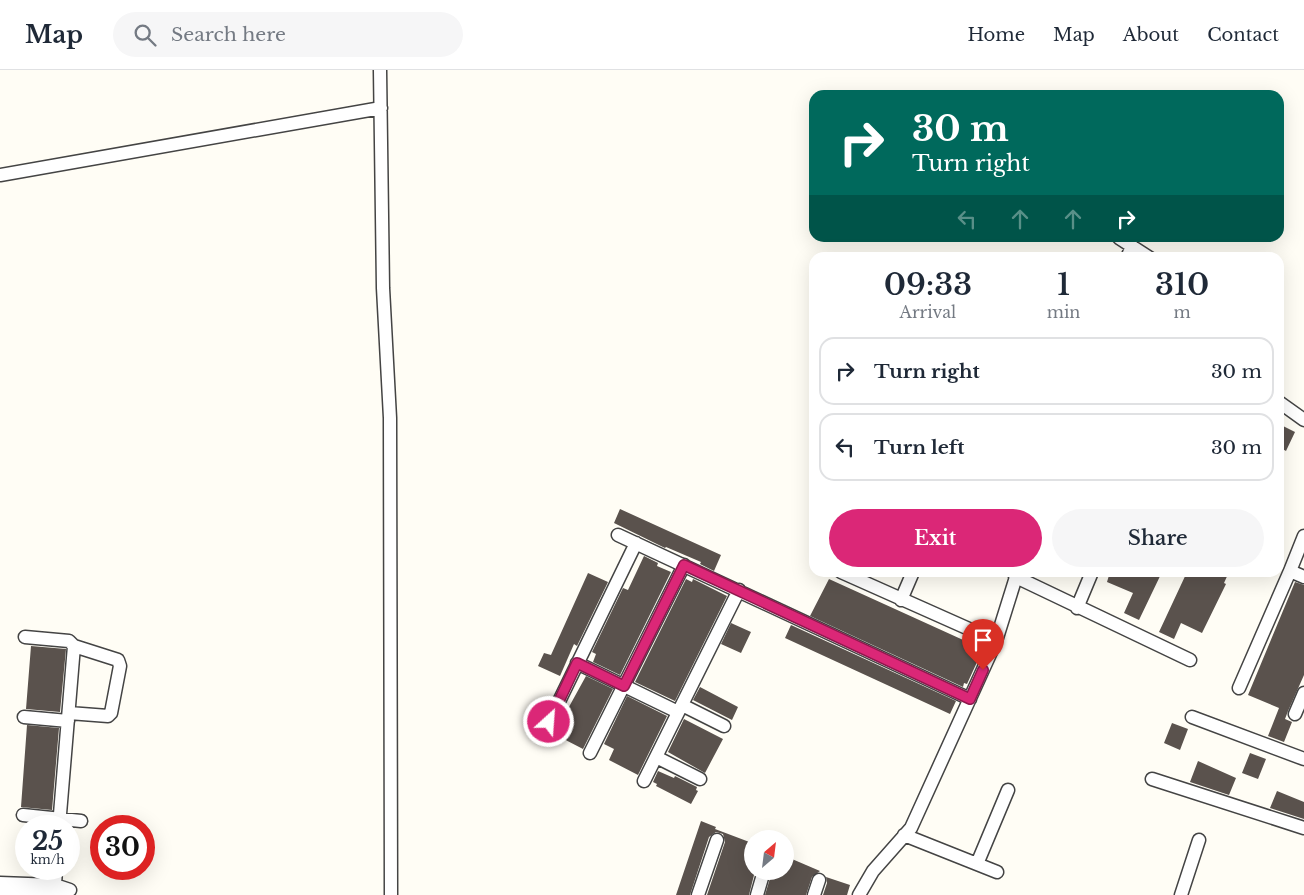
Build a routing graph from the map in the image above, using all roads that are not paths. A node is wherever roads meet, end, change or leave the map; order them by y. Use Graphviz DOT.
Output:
graph roads {
  1 [pos="380,70"];
  2 [pos="381,108"];
  3 [pos="0,175"];
  4 [pos="1284,406"];
  5 [pos="1304,420"];
  6 [pos="618,535"];
  7 [pos="1304,536"];
  8 [pos="636,543"];
  9 [pos="684,565"];
  10 [pos="1290,571"];
  11 [pos="1304,576"];
  12 [pos="853,577"];
  13 [pos="911,577"];
  14 [pos="1014,577"];
  15 [pos="1019,577"];
  16 [pos="1090,577"];
  17 [pos="738,590"];
  18 [pos="901,600"];
  19 [pos="1077,608"];
  20 [pos="25,637"];
  21 [pos="996,641"];
  22 [pos="74,646"];
  23 [pos="1190,660"];
  24 [pos="577,663"];
  25 [pos="624,686"];
  26 [pos="1239,688"];
  27 [pos="1304,693"];
  28 [pos="970,699"];
  29 [pos="680,708"];
  30 [pos="1295,714"];
  31 [pos="24,717"];
  32 [pos="68,717"];
  33 [pos="1192,717"];
  34 [pos="549,722"];
  35 [pos="724,726"];
  36 [pos="590,753"];
  37 [pos="656,757"];
  38 [pos="1304,759"];
  39 [pos="700,779"];
  40 [pos="1152,779"];
  41 [pos="644,781"];
  42 [pos="1008,790"];
  43 [pos="23,814"];
  44 [pos="28,815"];
  45 [pos="61,815"];
  46 [pos="1304,828"];
  47 [pos="904,835"];
  48 [pos="717,840"];
  49 [pos="1199,840"];
  50 [pos="977,864"];
  51 [pos="997,872"];
  52 [pos="761,880"];
  53 [pos="819,880"];
  54 [pos="0,883"];
  55 [pos="53,892"];
  56 [pos="0,894"];
  57 [pos="391,895"];
  58 [pos="698,895"];
  59 [pos="756,895"];
  60 [pos="814,895"];
  61 [pos="859,895"];
  62 [pos="1181,895"];
  1 -- 2 [label="street"];
  2 -- 3 [label="street"];
  2 -- 57 [label="street"];
  4 -- 5 [label="street"];
  6 -- 8 [label="street"];
  7 -- 10 [label="street"];
  8 -- 9 [label="street"];
  8 -- 24 [label="street"];
  9 -- 17 [label="street"];
  9 -- 25 [label="street"];
  10 -- 11 [label="street"];
  10 -- 26 [label="street"];
  12 -- 18 [label="street"];
  13 -- 18 [label="street"];
  14 -- 21 [label="street"];
  15 -- 19 [label="street"];
  16 -- 19 [label="street"];
  17 -- 28 [label="street"];
  17 -- 29 [label="street"];
  18 -- 21 [label="street"];
  19 -- 23 [label="street"];
  20 -- 22 [label="street"];
  21 -- 28 [label="street"];
  22 -- 32 [label="street"];
  22 -- 32 [label="street"];
  24 -- 25 [label="street"];
  24 -- 34 [label="street"];
  25 -- 29 [label="street"];
  25 -- 36 [label="street"];
  27 -- 30 [label="street"];
  28 -- 47 [label="street"];
  29 -- 35 [label="street"];
  29 -- 37 [label="street"];
  31 -- 32 [label="street"];
  32 -- 45 [label="street"];
  33 -- 38 [label="street"];
  37 -- 39 [label="street"];
  37 -- 41 [label="street"];
  40 -- 46 [label="street"];
  42 -- 50 [label="street"];
  43 -- 44 [label="street"];
  47 -- 50 [label="street"];
  47 -- 61 [label="street"];
  48 -- 58 [label="street"];
  49 -- 62 [label="street"];
  50 -- 51 [label="street"];
  52 -- 59 [label="street"];
  53 -- 60 [label="street"];
  54 -- 55 [label="street"];
  55 -- 56 [label="street"];
}
